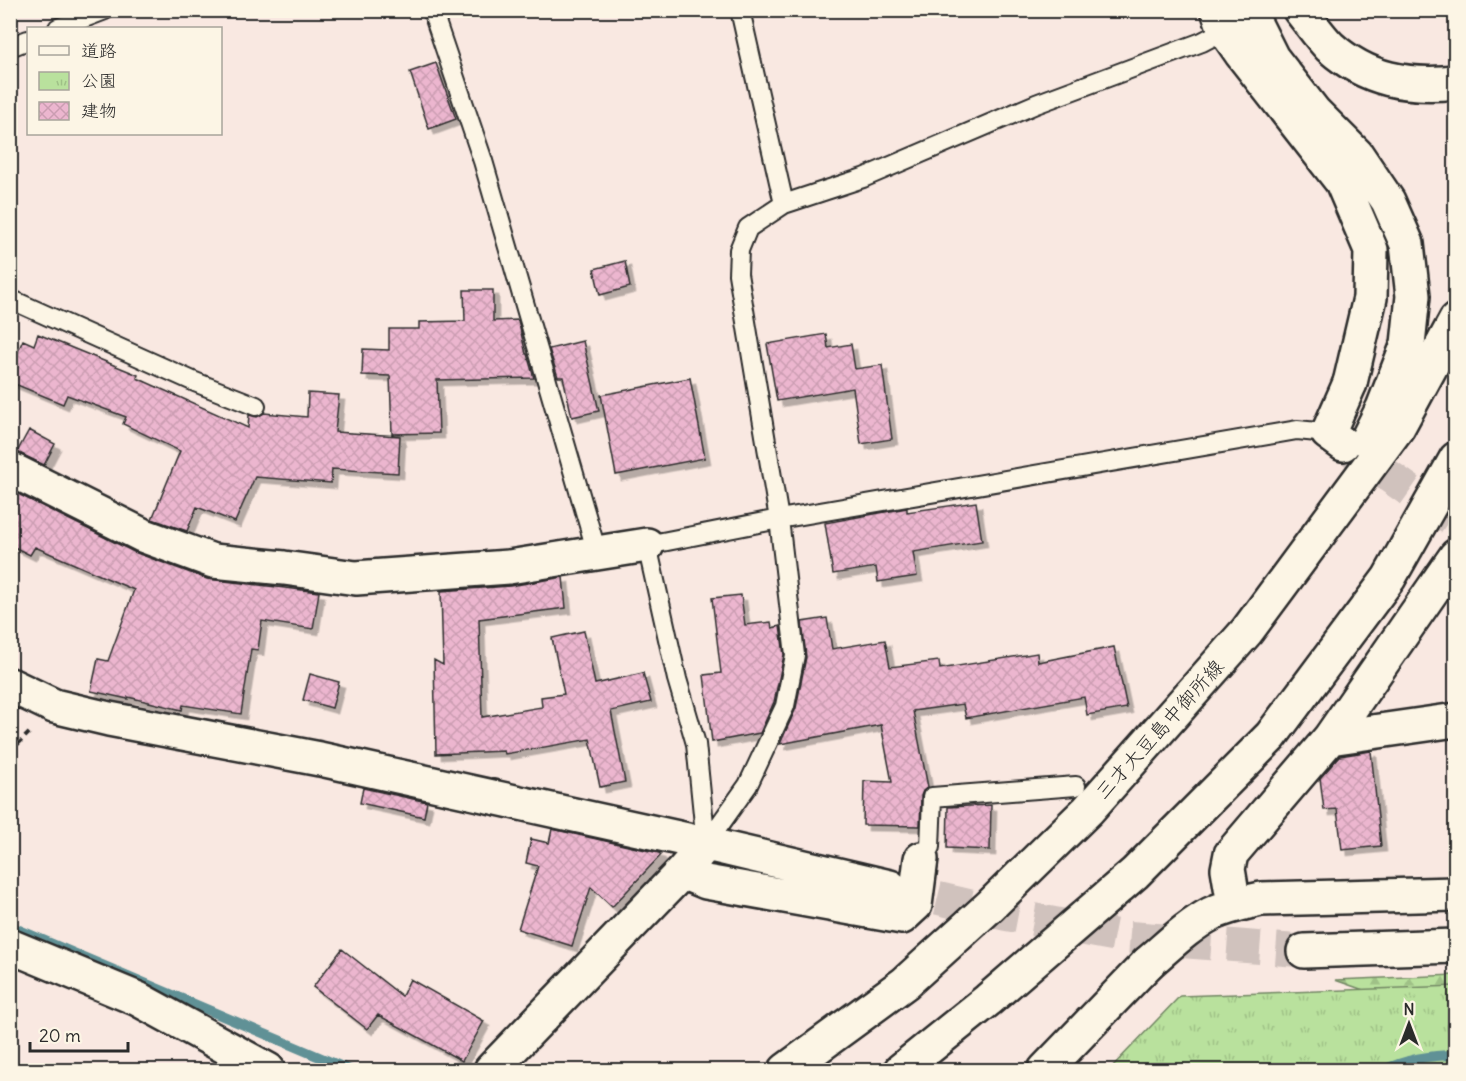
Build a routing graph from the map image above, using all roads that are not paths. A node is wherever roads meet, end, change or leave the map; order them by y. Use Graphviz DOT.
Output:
graph roads {
  1 [pos="105,10"];
  2 [pos="432,10"];
  3 [pos="740,10"];
  4 [pos="1300,10"];
  5 [pos="1230,17"];
  6 [pos="61,27"];
  7 [pos="27,40"];
  8 [pos="10,47"];
  9 [pos="1455,82"];
  10 [pos="784,204"];
  11 [pos="10,299"];
  12 [pos="1455,320"];
  13 [pos="256,406"];
  14 [pos="1335,439"];
  15 [pos="1455,459"];
  16 [pos="10,469"];
  17 [pos="1455,487"];
  18 [pos="778,519"];
  19 [pos="1329,520"];
  20 [pos="647,545"];
  21 [pos="597,553"];
  22 [pos="1455,556"];
  23 [pos="1389,578"];
  24 [pos="10,685"];
  25 [pos="1455,720"];
  26 [pos="1330,738"];
  27 [pos="1076,786"];
  28 [pos="706,844"];
  29 [pos="921,859"];
  30 [pos="682,872"];
  31 [pos="890,887"];
  32 [pos="1455,894"];
  33 [pos="1234,905"];
  34 [pos="10,945"];
  35 [pos="1455,946"];
  36 [pos="1304,951"];
  37 [pos="268,1071"];
  38 [pos="491,1071"];
  39 [pos="786,1071"];
  40 [pos="901,1071"];
  41 [pos="1045,1071"];
  1 -- 6 [label="lane"];
  2 -- 21 [label="lane"];
  3 -- 10 [label="lane"];
  4 -- 9 [label="street"];
  5 -- 10 [label="lane"];
  5 -- 14 [label="street"];
  5 -- 19 [label="street"];
  7 -- 8 [label="lane"];
  10 -- 18 [label="lane"];
  11 -- 13 [label="lane"];
  12 -- 19 [label="street, 三才大豆島中御所線"];
  14 -- 18 [label="lane"];
  15 -- 23 [label="street"];
  16 -- 21 [label="street"];
  17 -- 23 [label="street"];
  18 -- 20 [label="lane"];
  18 -- 28 [label="lane"];
  19 -- 39 [label="street, 三才大豆島中御所線"];
  20 -- 21 [label="street"];
  20 -- 28 [label="lane"];
  22 -- 26 [label="street"];
  23 -- 40 [label="street"];
  24 -- 28 [label="street"];
  25 -- 26 [label="street"];
  26 -- 33 [label="street"];
  27 -- 29 [label="lane"];
  28 -- 30 [label="street"];
  28 -- 31 [label="street"];
  29 -- 30 [label="street"];
  30 -- 38 [label="street"];
  32 -- 33 [label="street"];
  33 -- 41 [label="street"];
  34 -- 37 [label="street"];
  35 -- 36 [label="street"];
}
